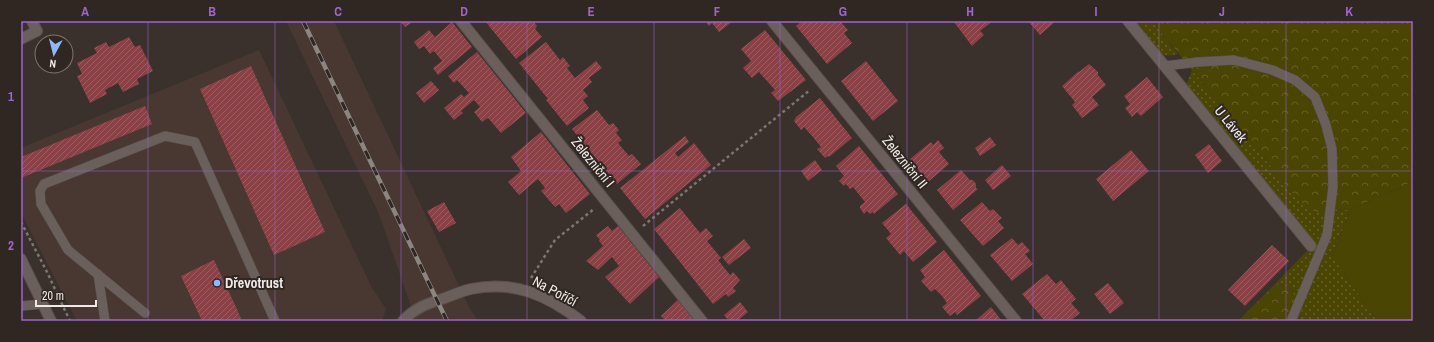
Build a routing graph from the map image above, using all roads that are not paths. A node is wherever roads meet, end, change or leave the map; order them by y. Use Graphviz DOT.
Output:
graph roads {
  1 [pos="32,21"];
  2 [pos="461,21"];
  3 [pos="772,21"];
  4 [pos="1128,21"];
  5 [pos="21,39"];
  6 [pos="1165,66"];
  7 [pos="1311,246"];
  8 [pos="21,259"];
  9 [pos="98,274"];
  10 [pos="42,304"];
  11 [pos="21,306"];
  12 [pos="145,313"];
  13 [pos="51,321"];
  14 [pos="105,321"];
  15 [pos="275,321"];
  16 [pos="403,321"];
  17 [pos="581,321"];
  18 [pos="702,321"];
  19 [pos="1016,321"];
  20 [pos="1291,321"];
  1 -- 5 [label="street"];
  2 -- 18 [label="street, Železniční I"];
  3 -- 19 [label="street, Železniční II"];
  4 -- 6 [label="street, U Lávek"];
  6 -- 7 [label="street, U Lávek"];
  6 -- 20 [label="lane"];
  8 -- 10 [label="street"];
  9 -- 12 [label="lane"];
  9 -- 14 [label="lane"];
  9 -- 15 [label="lane"];
  10 -- 11 [label="lane"];
  10 -- 13 [label="street"];
  16 -- 17 [label="street, Na Poříčí"];
}
